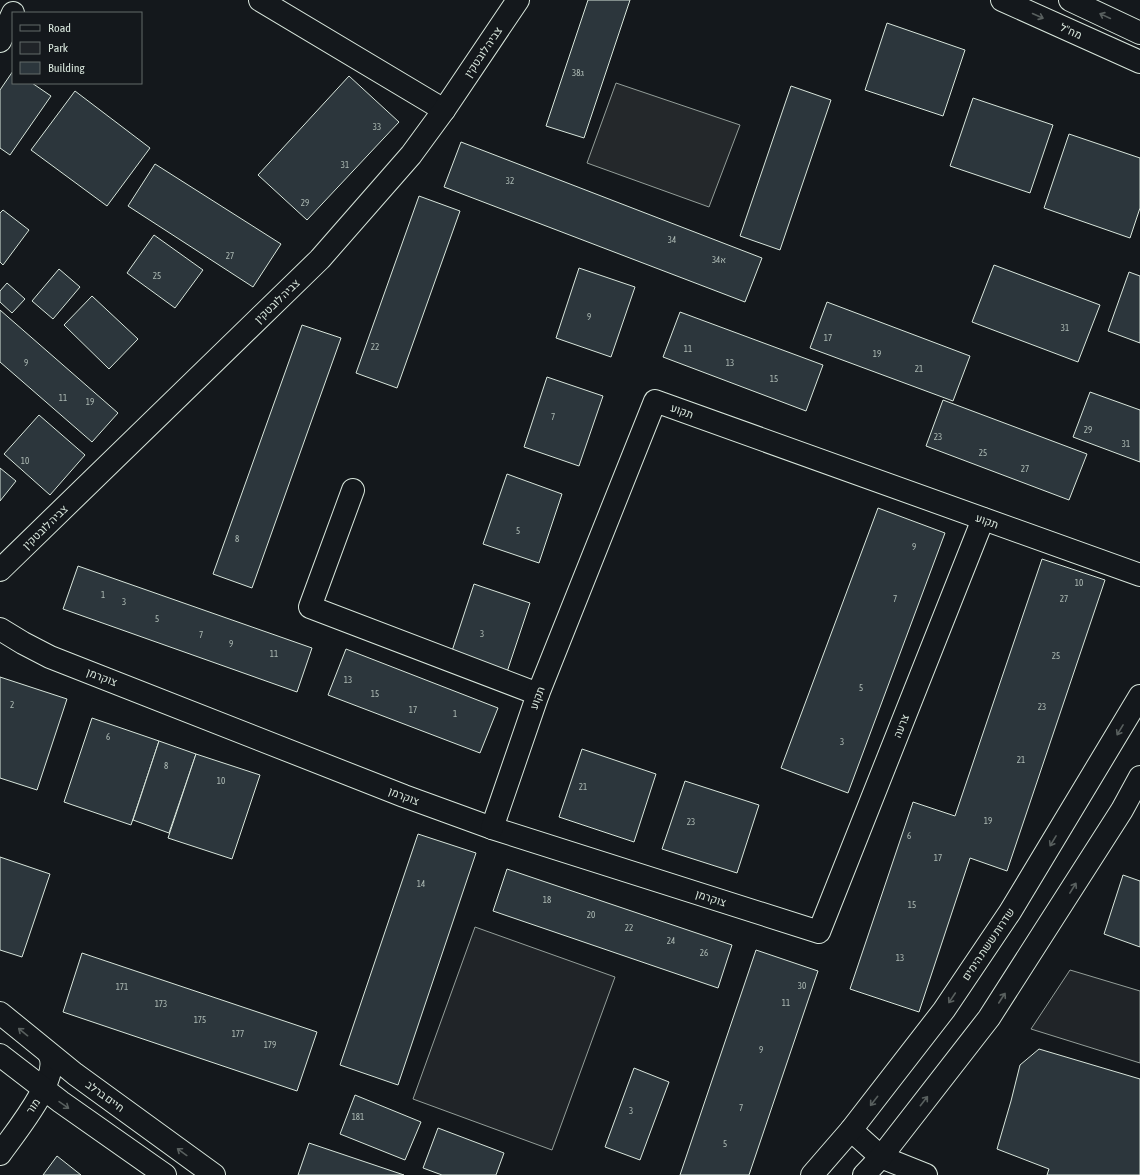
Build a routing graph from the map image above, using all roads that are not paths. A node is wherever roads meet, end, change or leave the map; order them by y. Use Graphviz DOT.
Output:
graph roads {
  1 [pos="18,0"];
  2 [pos="260,0"];
  3 [pos="518,0"];
  4 [pos="1002,0"];
  5 [pos="1070,0"];
  6 [pos="13,12"];
  7 [pos="12,15"];
  8 [pos="1140,33"];
  9 [pos="0,41"];
  10 [pos="1140,62"];
  11 [pos="444,110"];
  12 [pos="353,490"];
  13 [pos="983,520"];
  14 [pos="0,570"];
  15 [pos="1140,575"];
  16 [pos="0,629"];
  17 [pos="538,694"];
  18 [pos="1140,696"];
  19 [pos="1140,777"];
  20 [pos="492,828"];
  21 [pos="819,932"];
  22 [pos="0,1013"];
  23 [pos="49,1054"];
  24 [pos="0,1055"];
  25 [pos="44,1089"];
  26 [pos="851,1130"];
  27 [pos="0,1154"];
  28 [pos="881,1157"];
  29 [pos="165,1175"];
  30 [pos="214,1175"];
  31 [pos="812,1175"];
  32 [pos="864,1175"];
  33 [pos="926,1175"];
  1 -- 6 [label="street"];
  2 -- 11 [label="street"];
  3 -- 11 [label="street, צביה לובטקין"];
  4 -- 10 [label="street, מח\"ל, one-way"];
  8 -- 5 [label="street, one-way"];
  7 -- 9 [label="street"];
  11 -- 14 [label="street, צביה לובטקין"];
  12 -- 17 [label="street"];
  13 -- 15 [label="street, תקוע"];
  13 -- 17 [label="street, תקוע"];
  13 -- 21 [label="street, צרעה"];
  16 -- 20 [label="street, צוקרמן"];
  17 -- 20 [label="street, תקוע"];
  18 -- 26 [label="street, שדרות ששת הימים, one-way"];
  28 -- 19 [label="street, one-way"];
  20 -- 21 [label="street, צוקרמן"];
  23 -- 22 [label="street, חיים ברלב, one-way"];
  23 -- 25 [label="street, מור"];
  30 -- 23 [label="street, חיים ברלב, one-way"];
  24 -- 25 [label="street"];
  25 -- 27 [label="street, מור"];
  25 -- 29 [label="street, one-way"];
  26 -- 28 [label="street"];
  26 -- 31 [label="street, שדרות ששת הימים"];
  28 -- 32 [label="street"];
  28 -- 33 [label="street"];
}
